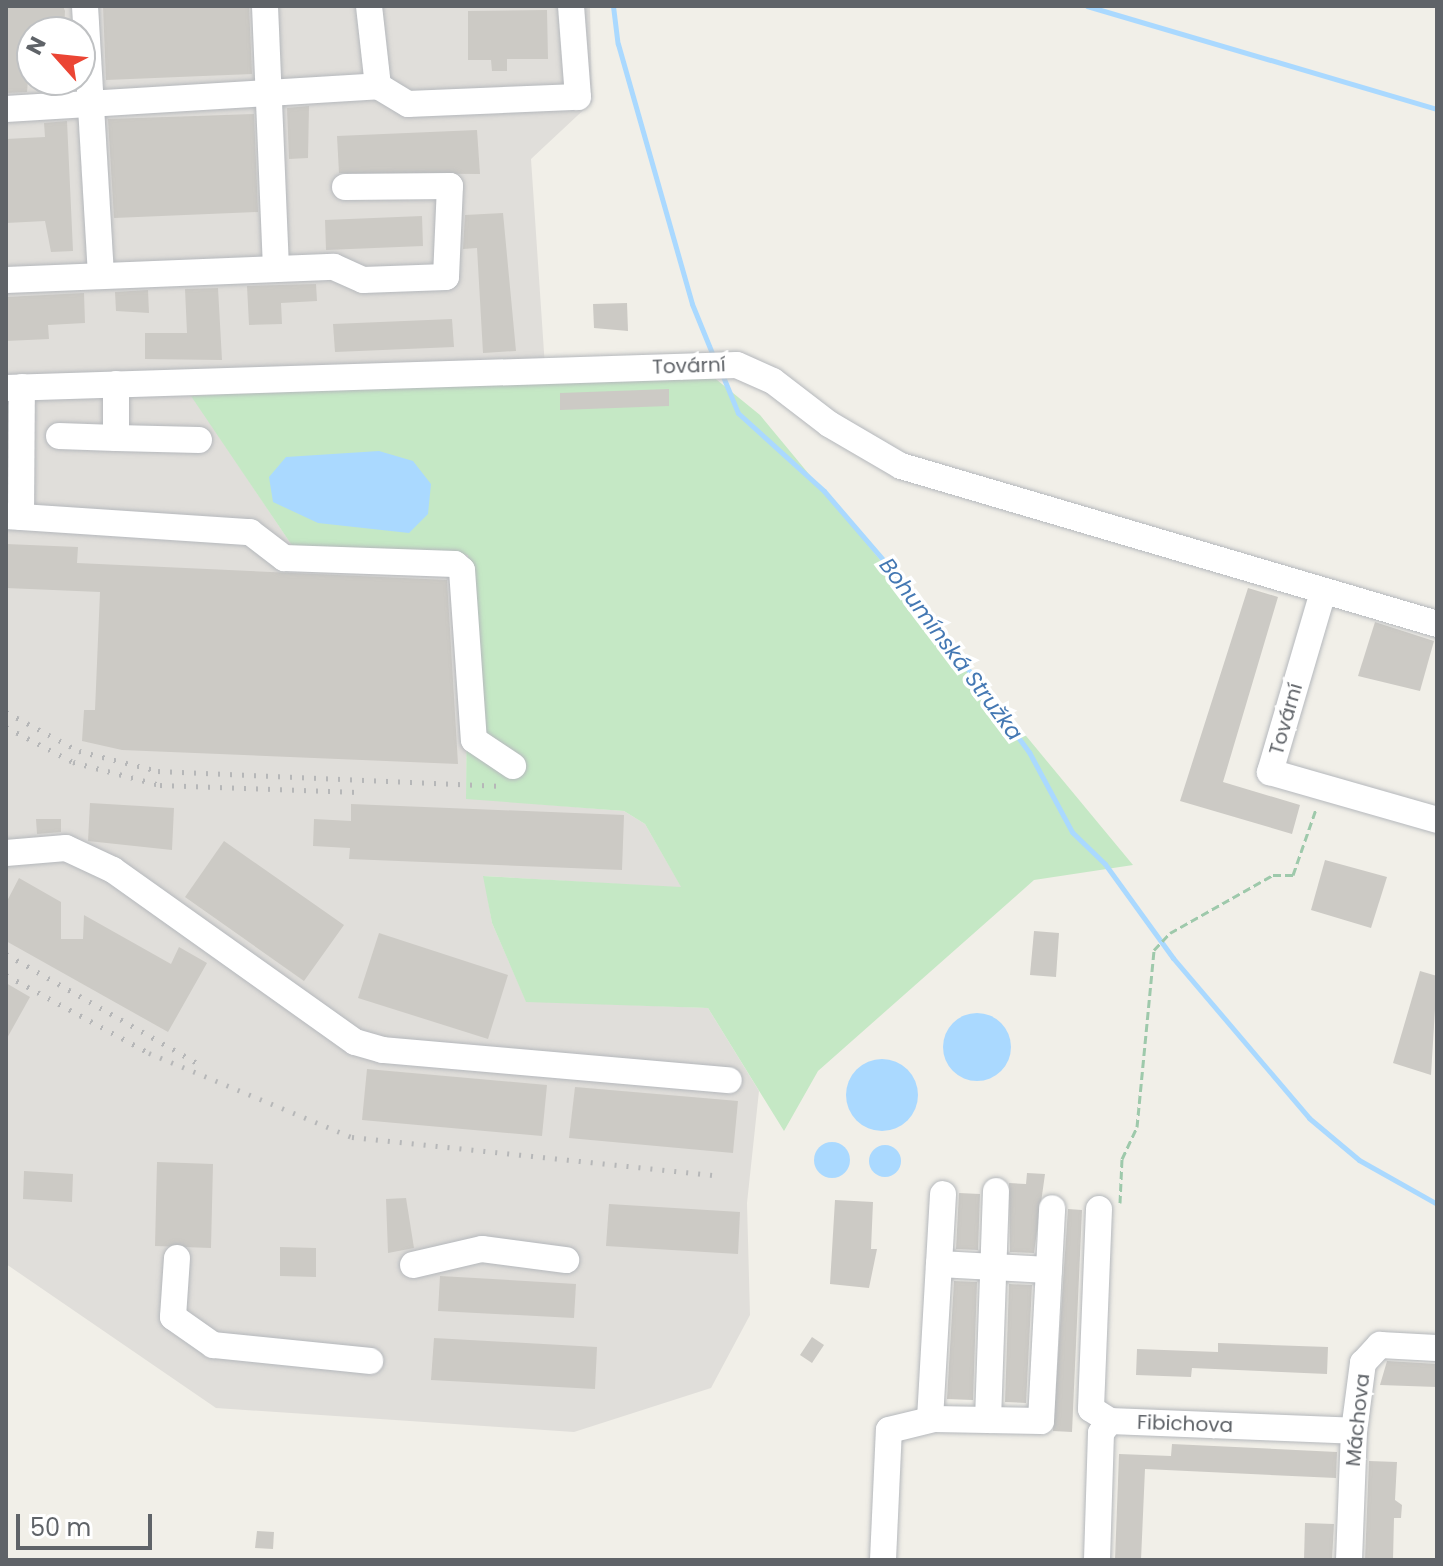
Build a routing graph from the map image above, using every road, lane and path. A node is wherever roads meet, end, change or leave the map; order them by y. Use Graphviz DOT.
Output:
graph roads {
  1 [pos="85,6"];
  2 [pos="265,6"];
  3 [pos="369,6"];
  4 [pos="571,6"];
  5 [pos="378,86"];
  6 [pos="268,91"];
  7 [pos="90,103"];
  8 [pos="6,109"];
  9 [pos="345,187"];
  10 [pos="276,269"];
  11 [pos="101,276"];
  12 [pos="6,280"];
  13 [pos="116,384"];
  14 [pos="14,387"];
  15 [pos="14,436"];
  16 [pos="59,436"];
  17 [pos="116,438"];
  18 [pos="199,440"];
  19 [pos="13,516"];
  20 [pos="1323,592"];
  21 [pos="1437,624"];
  22 [pos="513,766"];
  23 [pos="1324,787"];
  24 [pos="1437,820"];
  25 [pos="6,853"];
  26 [pos="729,1080"];
  27 [pos="996,1191"];
  28 [pos="943,1194"];
  29 [pos="1052,1208"];
  30 [pos="1110,1208"];
  31 [pos="177,1258"];
  32 [pos="566,1260"];
  33 [pos="939,1264"];
  34 [pos="413,1265"];
  35 [pos="993,1267"];
  36 [pos="1049,1270"];
  37 [pos="1437,1348"];
  38 [pos="370,1361"];
  39 [pos="930,1419"];
  40 [pos="988,1420"];
  41 [pos="1110,1421"];
  42 [pos="1354,1431"];
  43 [pos="883,1560"];
  44 [pos="1097,1560"];
  45 [pos="1349,1560"];
  1 -- 7 [label="street"];
  2 -- 6 [label="street"];
  3 -- 5 [label="street"];
  4 -- 5 [label="street"];
  5 -- 6 [label="street"];
  6 -- 7 [label="street"];
  6 -- 10 [label="street"];
  7 -- 8 [label="street"];
  7 -- 11 [label="street"];
  9 -- 10 [label="street"];
  10 -- 11 [label="street"];
  11 -- 12 [label="street"];
  13 -- 14 [label="street, Tovární"];
  13 -- 17 [label="street"];
  13 -- 20 [label="street, Tovární"];
  14 -- 15 [label="street"];
  15 -- 19 [label="street"];
  16 -- 17 [label="street"];
  17 -- 18 [label="street"];
  19 -- 22 [label="street"];
  20 -- 21 [label="street, Tovární"];
  20 -- 23 [label="street, Tovární"];
  23 -- 24 [label="street, Tovární"];
  23 -- 30 [label="path"];
  25 -- 26 [label="street"];
  27 -- 35 [label="street"];
  28 -- 33 [label="street"];
  29 -- 36 [label="street"];
  30 -- 41 [label="street"];
  31 -- 38 [label="street"];
  32 -- 34 [label="street"];
  33 -- 35 [label="street"];
  33 -- 39 [label="street"];
  35 -- 36 [label="street"];
  35 -- 40 [label="street"];
  36 -- 40 [label="street"];
  37 -- 42 [label="street, Máchova"];
  39 -- 40 [label="street"];
  39 -- 43 [label="street"];
  41 -- 42 [label="street, Fibichova"];
  41 -- 44 [label="street, Fibichova"];
  42 -- 45 [label="street, Máchova"];
}
